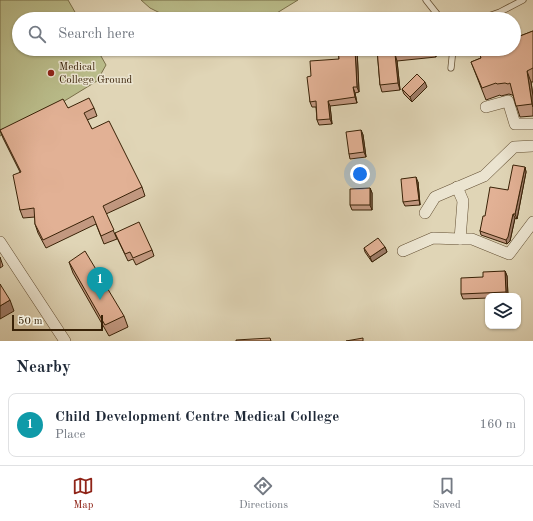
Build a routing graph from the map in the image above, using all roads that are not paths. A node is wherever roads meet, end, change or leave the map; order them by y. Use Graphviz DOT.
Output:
graph roads {
  1 [pos="426,0"];
  2 [pos="523,0"];
  3 [pos="435,12"];
  4 [pos="500,12"];
  5 [pos="452,56"];
  6 [pos="451,68"];
  7 [pos="486,107"];
  8 [pos="533,124"];
  9 [pos="533,146"];
  10 [pos="457,187"];
  11 [pos="425,213"];
  12 [pos="533,222"];
  13 [pos="460,239"];
  14 [pos="0,242"];
  15 [pos="403,251"];
  16 [pos="65,341"];
  1 -- 3 [label="lane"];
  2 -- 4 [label="lane"];
  5 -- 6 [label="lane"];
  7 -- 8 [label="street"];
  9 -- 10 [label="street"];
  10 -- 11 [label="street"];
  10 -- 13 [label="street"];
  12 -- 13 [label="street"];
  13 -- 15 [label="street"];
  14 -- 16 [label="street"];
}
